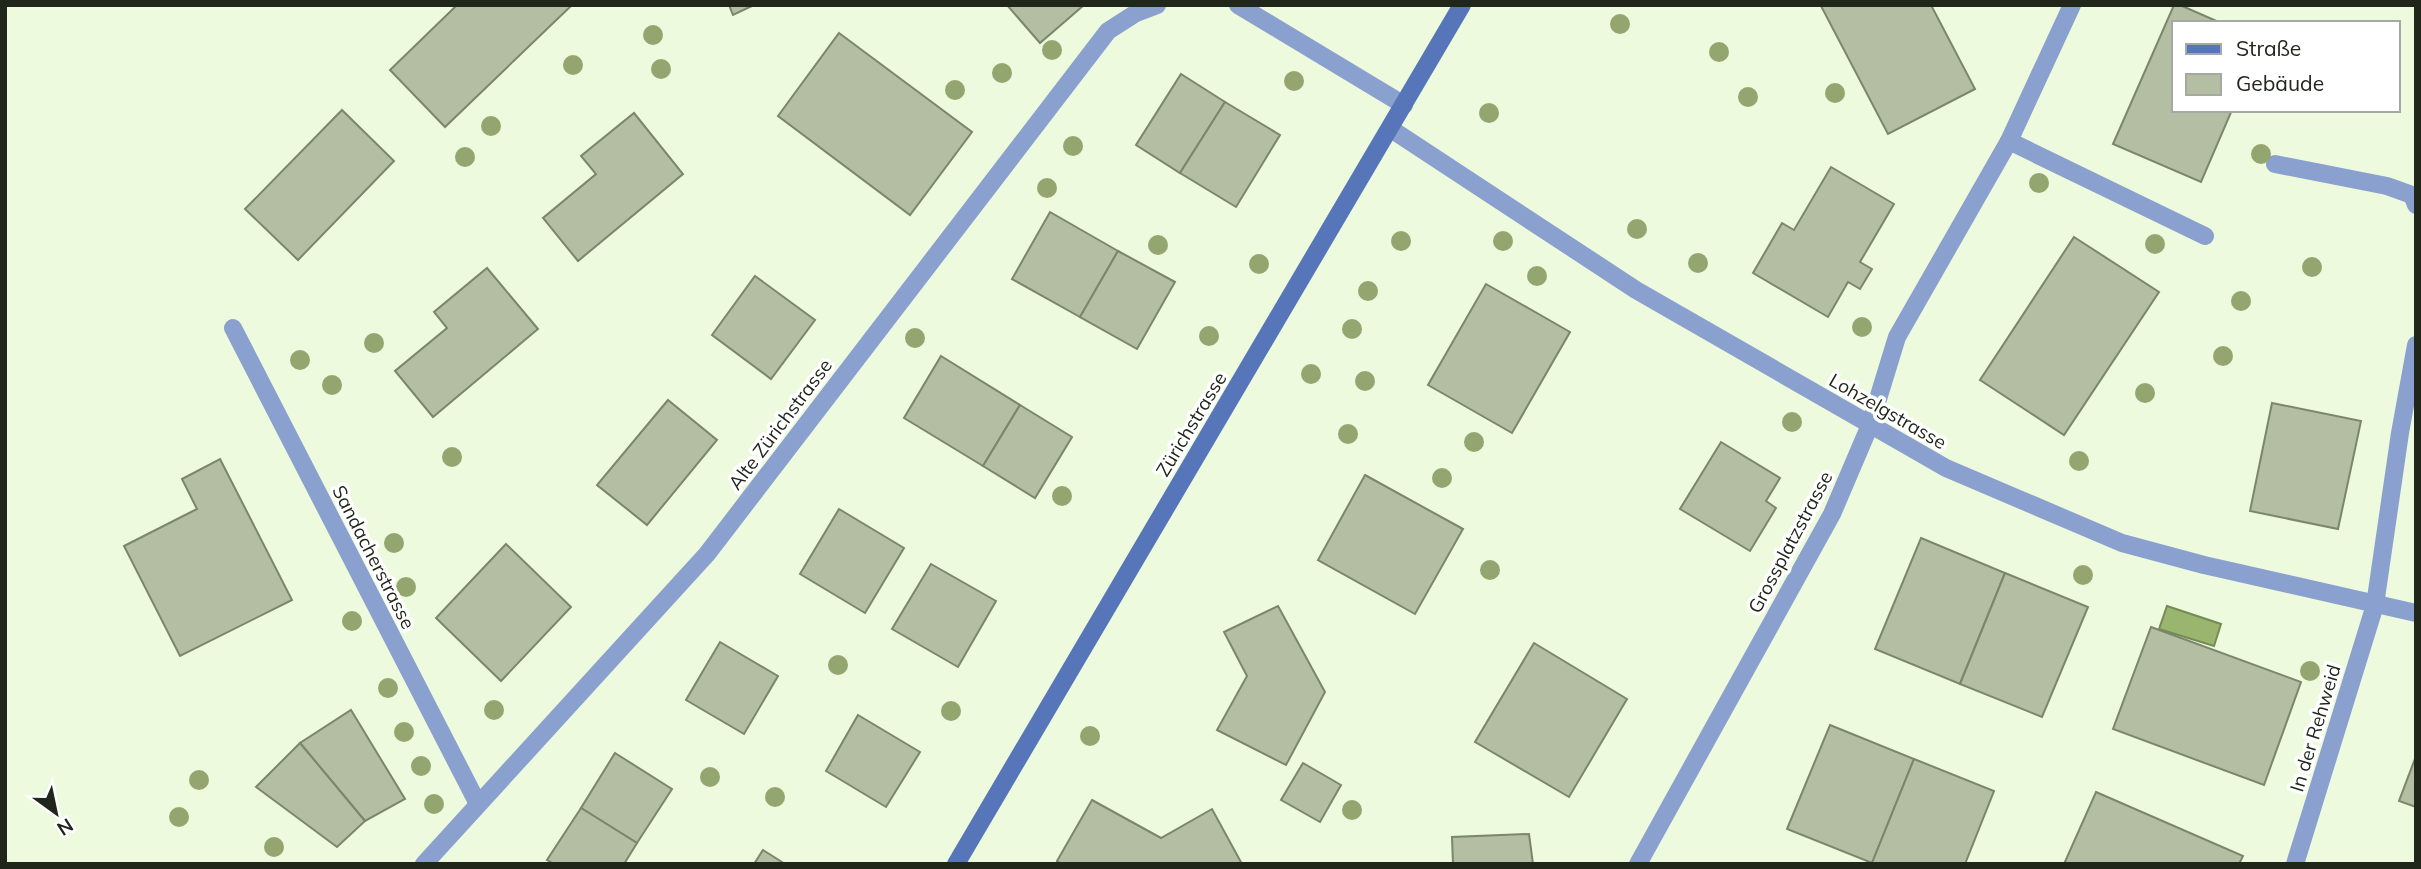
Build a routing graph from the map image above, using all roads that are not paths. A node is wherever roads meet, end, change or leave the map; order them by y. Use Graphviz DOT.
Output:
graph roads {
  1 [pos="1157,5"];
  2 [pos="1238,5"];
  3 [pos="1462,5"];
  4 [pos="2072,5"];
  5 [pos="1404,105"];
  6 [pos="1391,129"];
  7 [pos="2009,141"];
  8 [pos="2275,164"];
  9 [pos="2416,205"];
  10 [pos="2205,236"];
  11 [pos="233,328"];
  12 [pos="2416,345"];
  13 [pos="1870,425"];
  14 [pos="2375,605"];
  15 [pos="2416,613"];
  16 [pos="478,804"];
  17 [pos="424,864"];
  18 [pos="956,864"];
  19 [pos="1638,864"];
  20 [pos="2295,864"];
  1 -- 16 [label="street, Alte Zürichstrasse"];
  2 -- 5 [label="street"];
  3 -- 5 [label="street, Zürichstrasse"];
  4 -- 7 [label="street, Grossplatzstrasse"];
  5 -- 6 [label="street, Zürichstrasse"];
  6 -- 13 [label="street, Lohzelgstrasse"];
  6 -- 18 [label="street, Zürichstrasse"];
  7 -- 10 [label="street"];
  7 -- 13 [label="street, Grossplatzstrasse"];
  8 -- 9 [label="street"];
  11 -- 16 [label="street, Sandacherstrasse"];
  12 -- 14 [label="street, In der Rehweid"];
  13 -- 14 [label="street, Lohzelgstrasse"];
  13 -- 19 [label="street, Grossplatzstrasse"];
  14 -- 15 [label="street, Lohzelgstrasse"];
  14 -- 20 [label="street, In der Rehweid"];
  16 -- 17 [label="street, Alte Zürichstrasse"];
}
